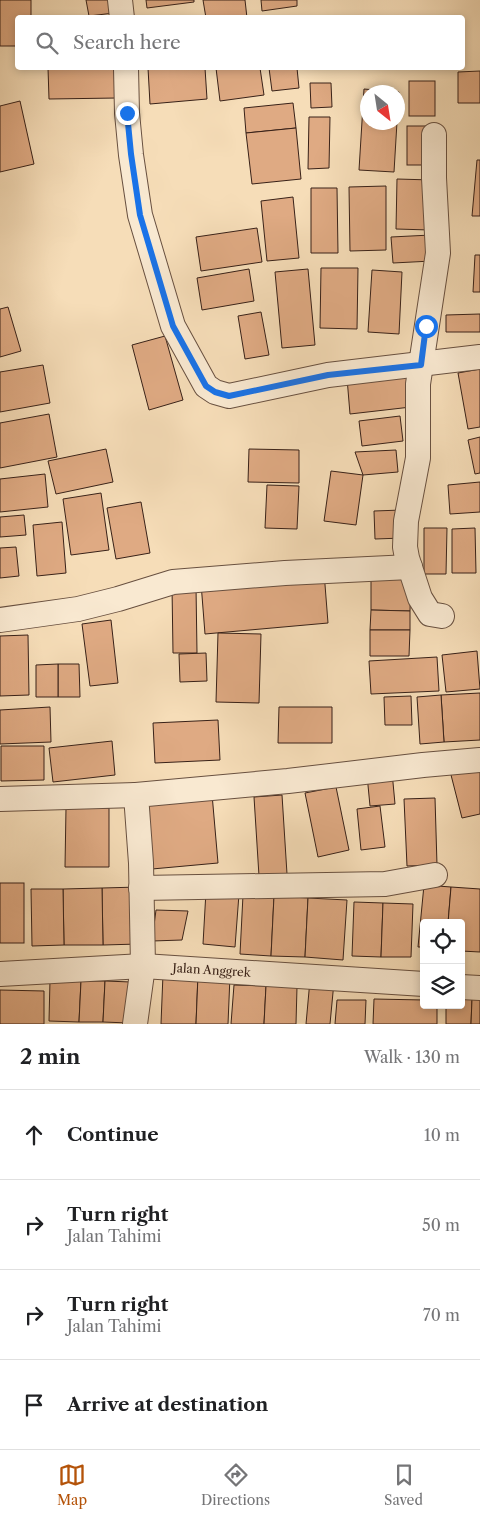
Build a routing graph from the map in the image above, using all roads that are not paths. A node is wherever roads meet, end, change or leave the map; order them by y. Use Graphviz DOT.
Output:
graph roads {
  1 [pos="120,0"];
  2 [pos="122,15"];
  3 [pos="126,70"];
  4 [pos="434,135"];
  5 [pos="480,357"];
  6 [pos="421,365"];
  7 [pos="410,567"];
  8 [pos="442,616"];
  9 [pos="0,620"];
  10 [pos="480,760"];
  11 [pos="136,795"];
  12 [pos="0,800"];
  13 [pos="435,875"];
  14 [pos="141,888"];
  15 [pos="143,966"];
  16 [pos="0,974"];
  17 [pos="420,984"];
  18 [pos="465,986"];
  19 [pos="480,988"];
  20 [pos="136,1024"];
  1 -- 2 [label="street"];
  3 -- 6 [label="street"];
  4 -- 6 [label="street"];
  5 -- 6 [label="street"];
  6 -- 7 [label="street"];
  7 -- 8 [label="street"];
  7 -- 9 [label="street"];
  10 -- 11 [label="street"];
  11 -- 12 [label="street"];
  11 -- 14 [label="street"];
  13 -- 14 [label="street"];
  14 -- 15 [label="street"];
  15 -- 16 [label="street, Jalan Anggrek"];
  15 -- 17 [label="street, Jalan Anggrek"];
  15 -- 20 [label="street"];
  18 -- 19 [label="street"];
}
